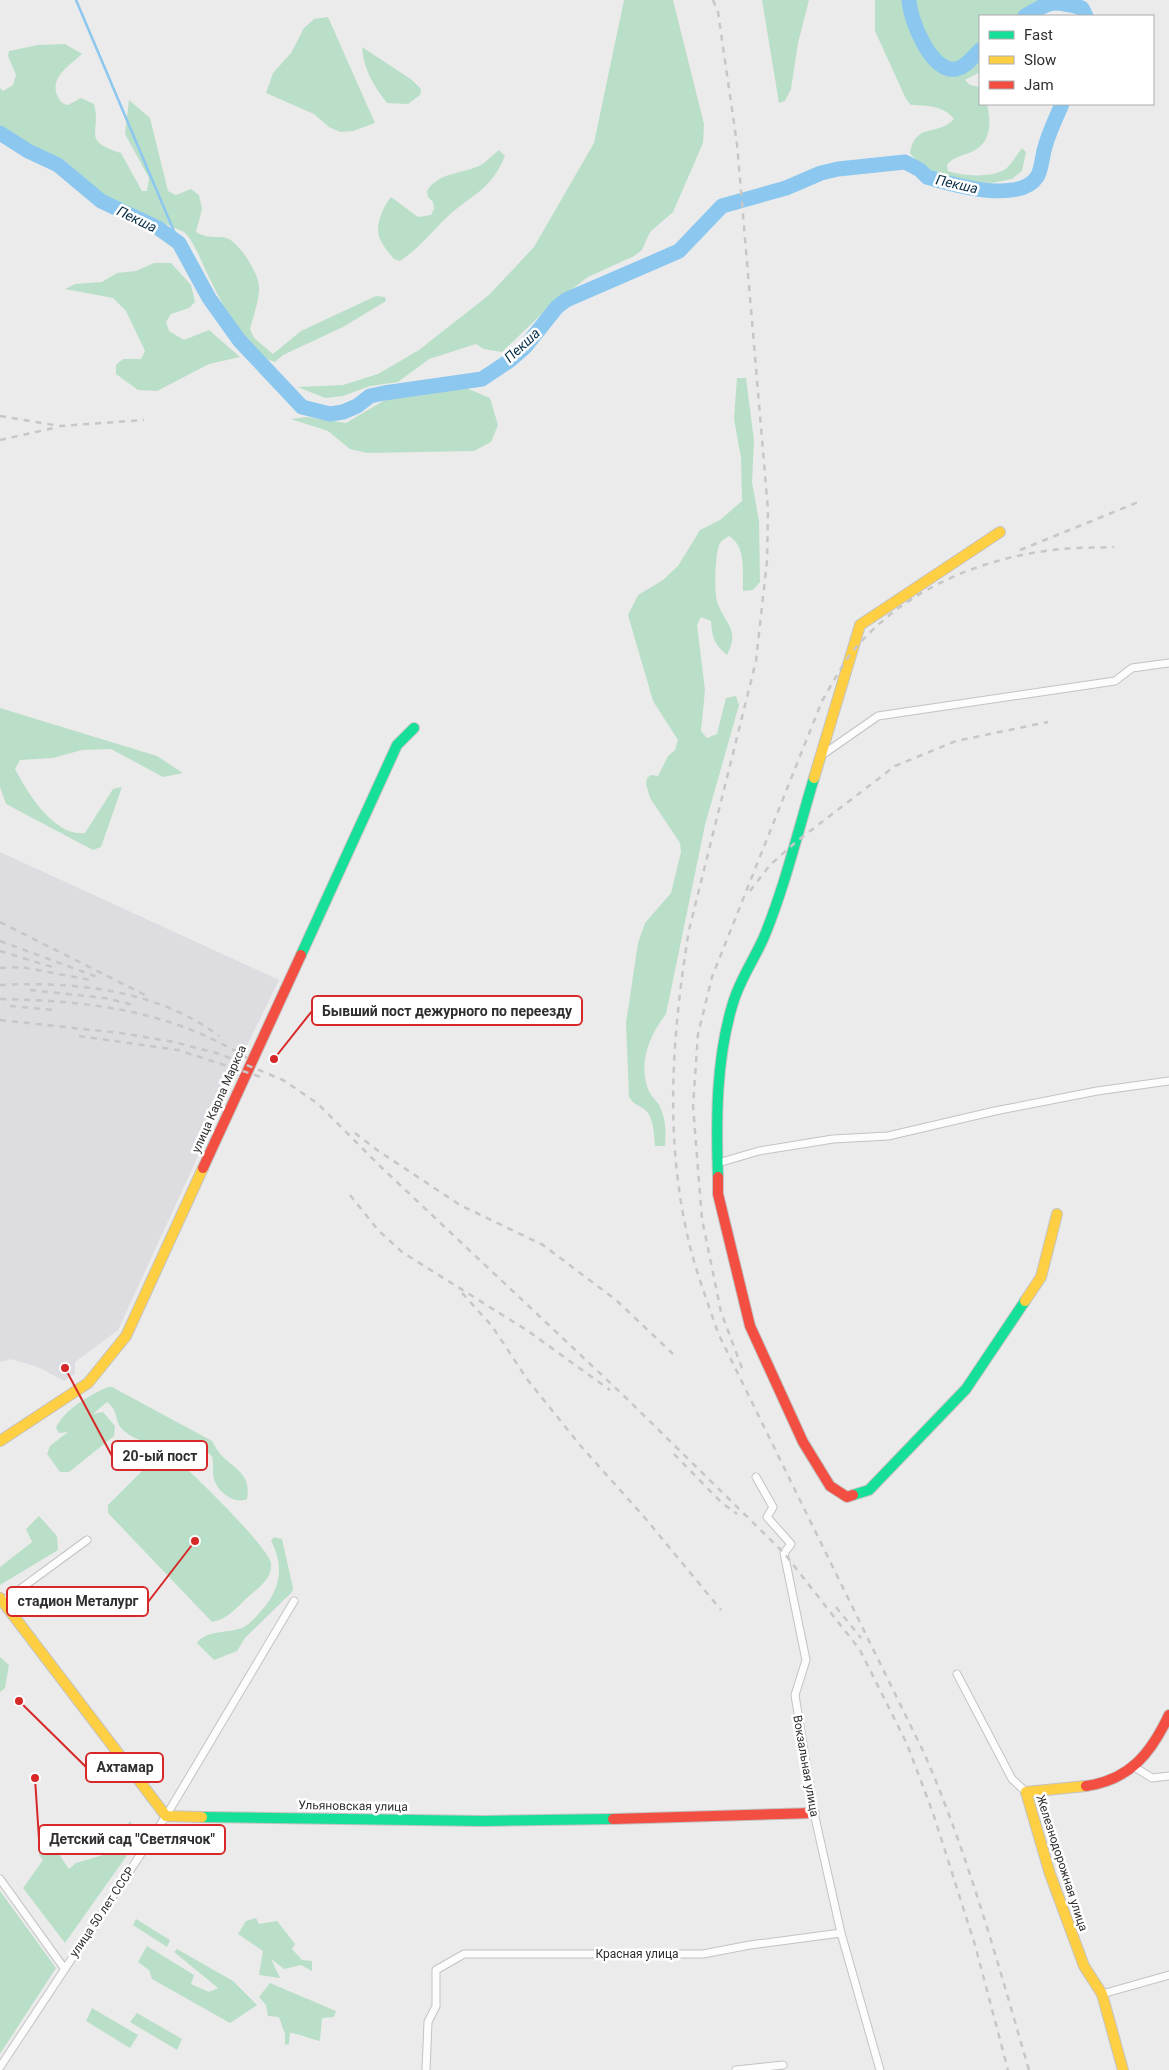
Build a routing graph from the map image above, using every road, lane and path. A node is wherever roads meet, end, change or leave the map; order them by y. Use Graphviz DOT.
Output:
graph roads {
  1 [pos="1000,532"];
  2 [pos="1169,663"];
  3 [pos="414,728"];
  4 [pos="822,755"];
  5 [pos="1169,1081"];
  6 [pos="718,1163"];
  7 [pos="1057,1214"];
  8 [pos="0,1441"];
  9 [pos="756,1477"];
  10 [pos="87,1540"];
  11 [pos="1,1601"];
  12 [pos="294,1601"];
  13 [pos="957,1674"];
  14 [pos="1169,1715"];
  15 [pos="1136,1768"];
  16 [pos="1169,1776"];
  17 [pos="1026,1792"];
  18 [pos="814,1813"];
  19 [pos="166,1816"];
  20 [pos="0,1879"];
  21 [pos="841,1933"];
  22 [pos="64,1968"];
  23 [pos="1169,1975"];
  24 [pos="1102,1994"];
  25 [pos="783,2065"];
  26 [pos="0,2067"];
  27 [pos="426,2070"];
  28 [pos="736,2070"];
  29 [pos="880,2070"];
  30 [pos="1123,2070"];
  1 -- 4 [label="street"];
  2 -- 4 [label="street"];
  3 -- 8 [label="street, улица Карла Маркса"];
  4 -- 6 [label="street"];
  5 -- 6 [label="street"];
  6 -- 7 [label="street"];
  9 -- 18 [label="street, Вокзальная улица"];
  10 -- 11 [label="street"];
  11 -- 19 [label="street"];
  12 -- 19 [label="street, улица 50 лет СССР"];
  13 -- 17 [label="street, Железнодорожная улица"];
  14 -- 15 [label="street"];
  15 -- 16 [label="street"];
  15 -- 17 [label="street"];
  17 -- 24 [label="street, Железнодорожная улица"];
  18 -- 19 [label="street, Ульяновская улица"];
  18 -- 21 [label="street, Вокзальная улица"];
  19 -- 22 [label="street, улица 50 лет СССР"];
  20 -- 22 [label="street"];
  21 -- 27 [label="street, Красная улица"];
  21 -- 29 [label="street, Вокзальная улица"];
  22 -- 26 [label="street, улица 50 лет СССР"];
  23 -- 24 [label="street"];
  24 -- 30 [label="street, Железнодорожная улица"];
  25 -- 28 [label="street"];
}
